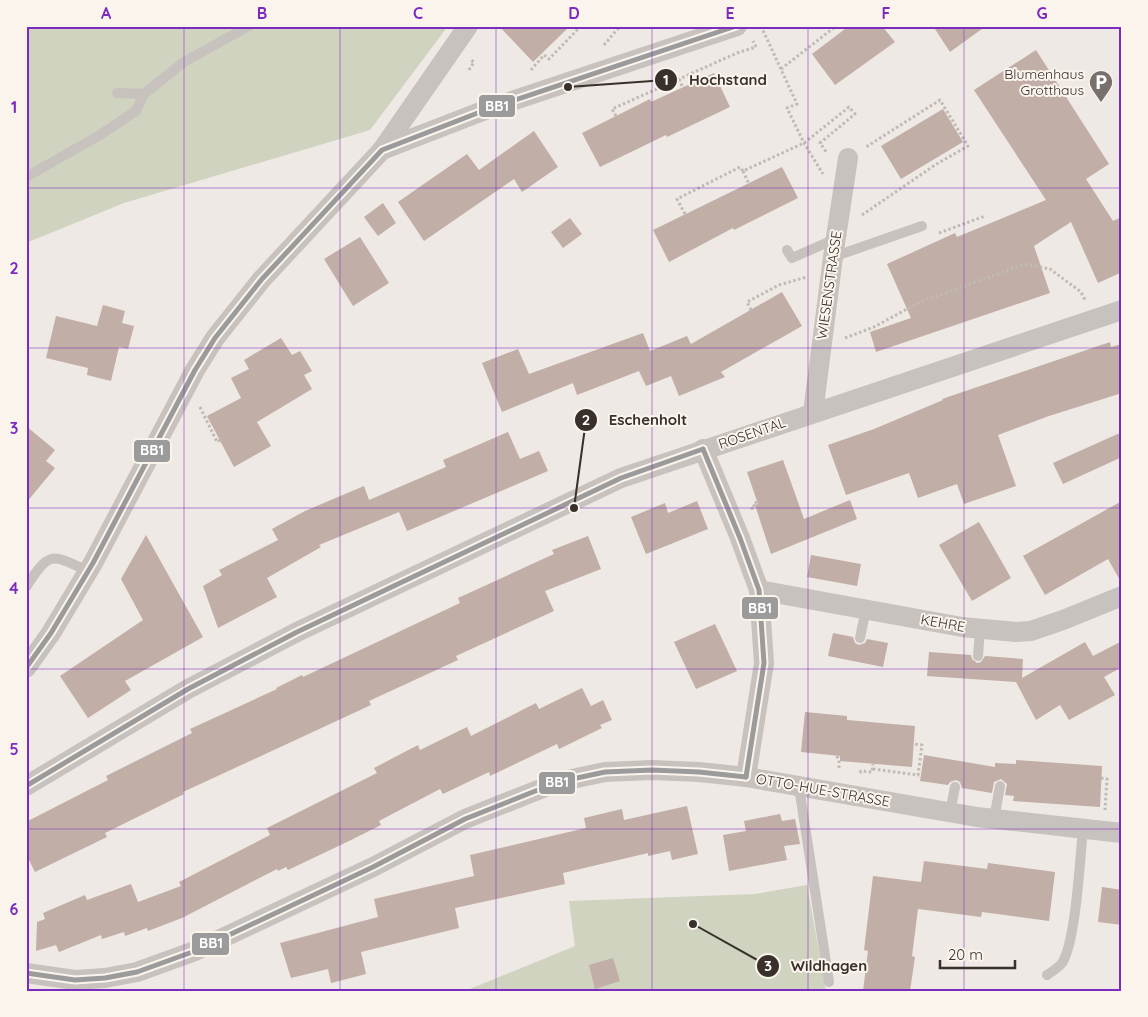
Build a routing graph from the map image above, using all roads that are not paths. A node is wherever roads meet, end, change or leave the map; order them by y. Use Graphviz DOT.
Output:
graph roads {
  1 [pos="249,26"];
  2 [pos="468,26"];
  3 [pos="743,30"];
  4 [pos="117,94"];
  5 [pos="144,94"];
  6 [pos="382,150"];
  7 [pos="839,158"];
  8 [pos="26,177"];
  9 [pos="922,226"];
  10 [pos="835,243"];
  11 [pos="788,250"];
  12 [pos="1122,310"];
  13 [pos="813,413"];
  14 [pos="703,449"];
  15 [pos="88,572"];
  16 [pos="26,587"];
  17 [pos="759,590"];
  18 [pos="1122,596"];
  19 [pos="866,609"];
  20 [pos="980,629"];
  21 [pos="860,638"];
  22 [pos="978,656"];
  23 [pos="26,668"];
  24 [pos="746,777"];
  25 [pos="26,786"];
  26 [pos="955,786"];
  27 [pos="1000,786"];
  28 [pos="799,787"];
  29 [pos="950,812"];
  30 [pos="994,819"];
  31 [pos="1083,828"];
  32 [pos="1122,833"];
  33 [pos="26,973"];
  34 [pos="1047,974"];
  35 [pos="829,982"];
  1 -- 5 [label="lane"];
  2 -- 6 [label="street"];
  3 -- 6 [label="street"];
  4 -- 5 [label="lane"];
  5 -- 8 [label="lane"];
  6 -- 15 [label="street"];
  7 -- 10 [label="street, WIESENSTRASSE"];
  9 -- 10 [label="lane"];
  10 -- 11 [label="lane"];
  10 -- 13 [label="street, WIESENSTRASSE"];
  12 -- 13 [label="street, ROSENTAL"];
  13 -- 14 [label="street, ROSENTAL"];
  14 -- 17 [label="street"];
  14 -- 25 [label="street, ROSENTAL"];
  15 -- 16 [label="lane"];
  15 -- 23 [label="street"];
  17 -- 19 [label="street, KEHRE"];
  17 -- 24 [label="street"];
  18 -- 20 [label="street, KEHRE"];
  19 -- 20 [label="street, KEHRE"];
  19 -- 21 [label="lane"];
  20 -- 22 [label="lane"];
  24 -- 28 [label="street, OTTO-HUE-STRASSE"];
  24 -- 33 [label="street, OTTO-HUE-STRASSE"];
  26 -- 29 [label="lane"];
  27 -- 30 [label="lane"];
  28 -- 29 [label="street, OTTO-HUE-STRASSE"];
  28 -- 35 [label="lane"];
  29 -- 30 [label="street, OTTO-HUE-STRASSE"];
  30 -- 31 [label="street, OTTO-HUE-STRASSE"];
  31 -- 32 [label="street, OTTO-HUE-STRASSE"];
  31 -- 34 [label="lane"];
}
